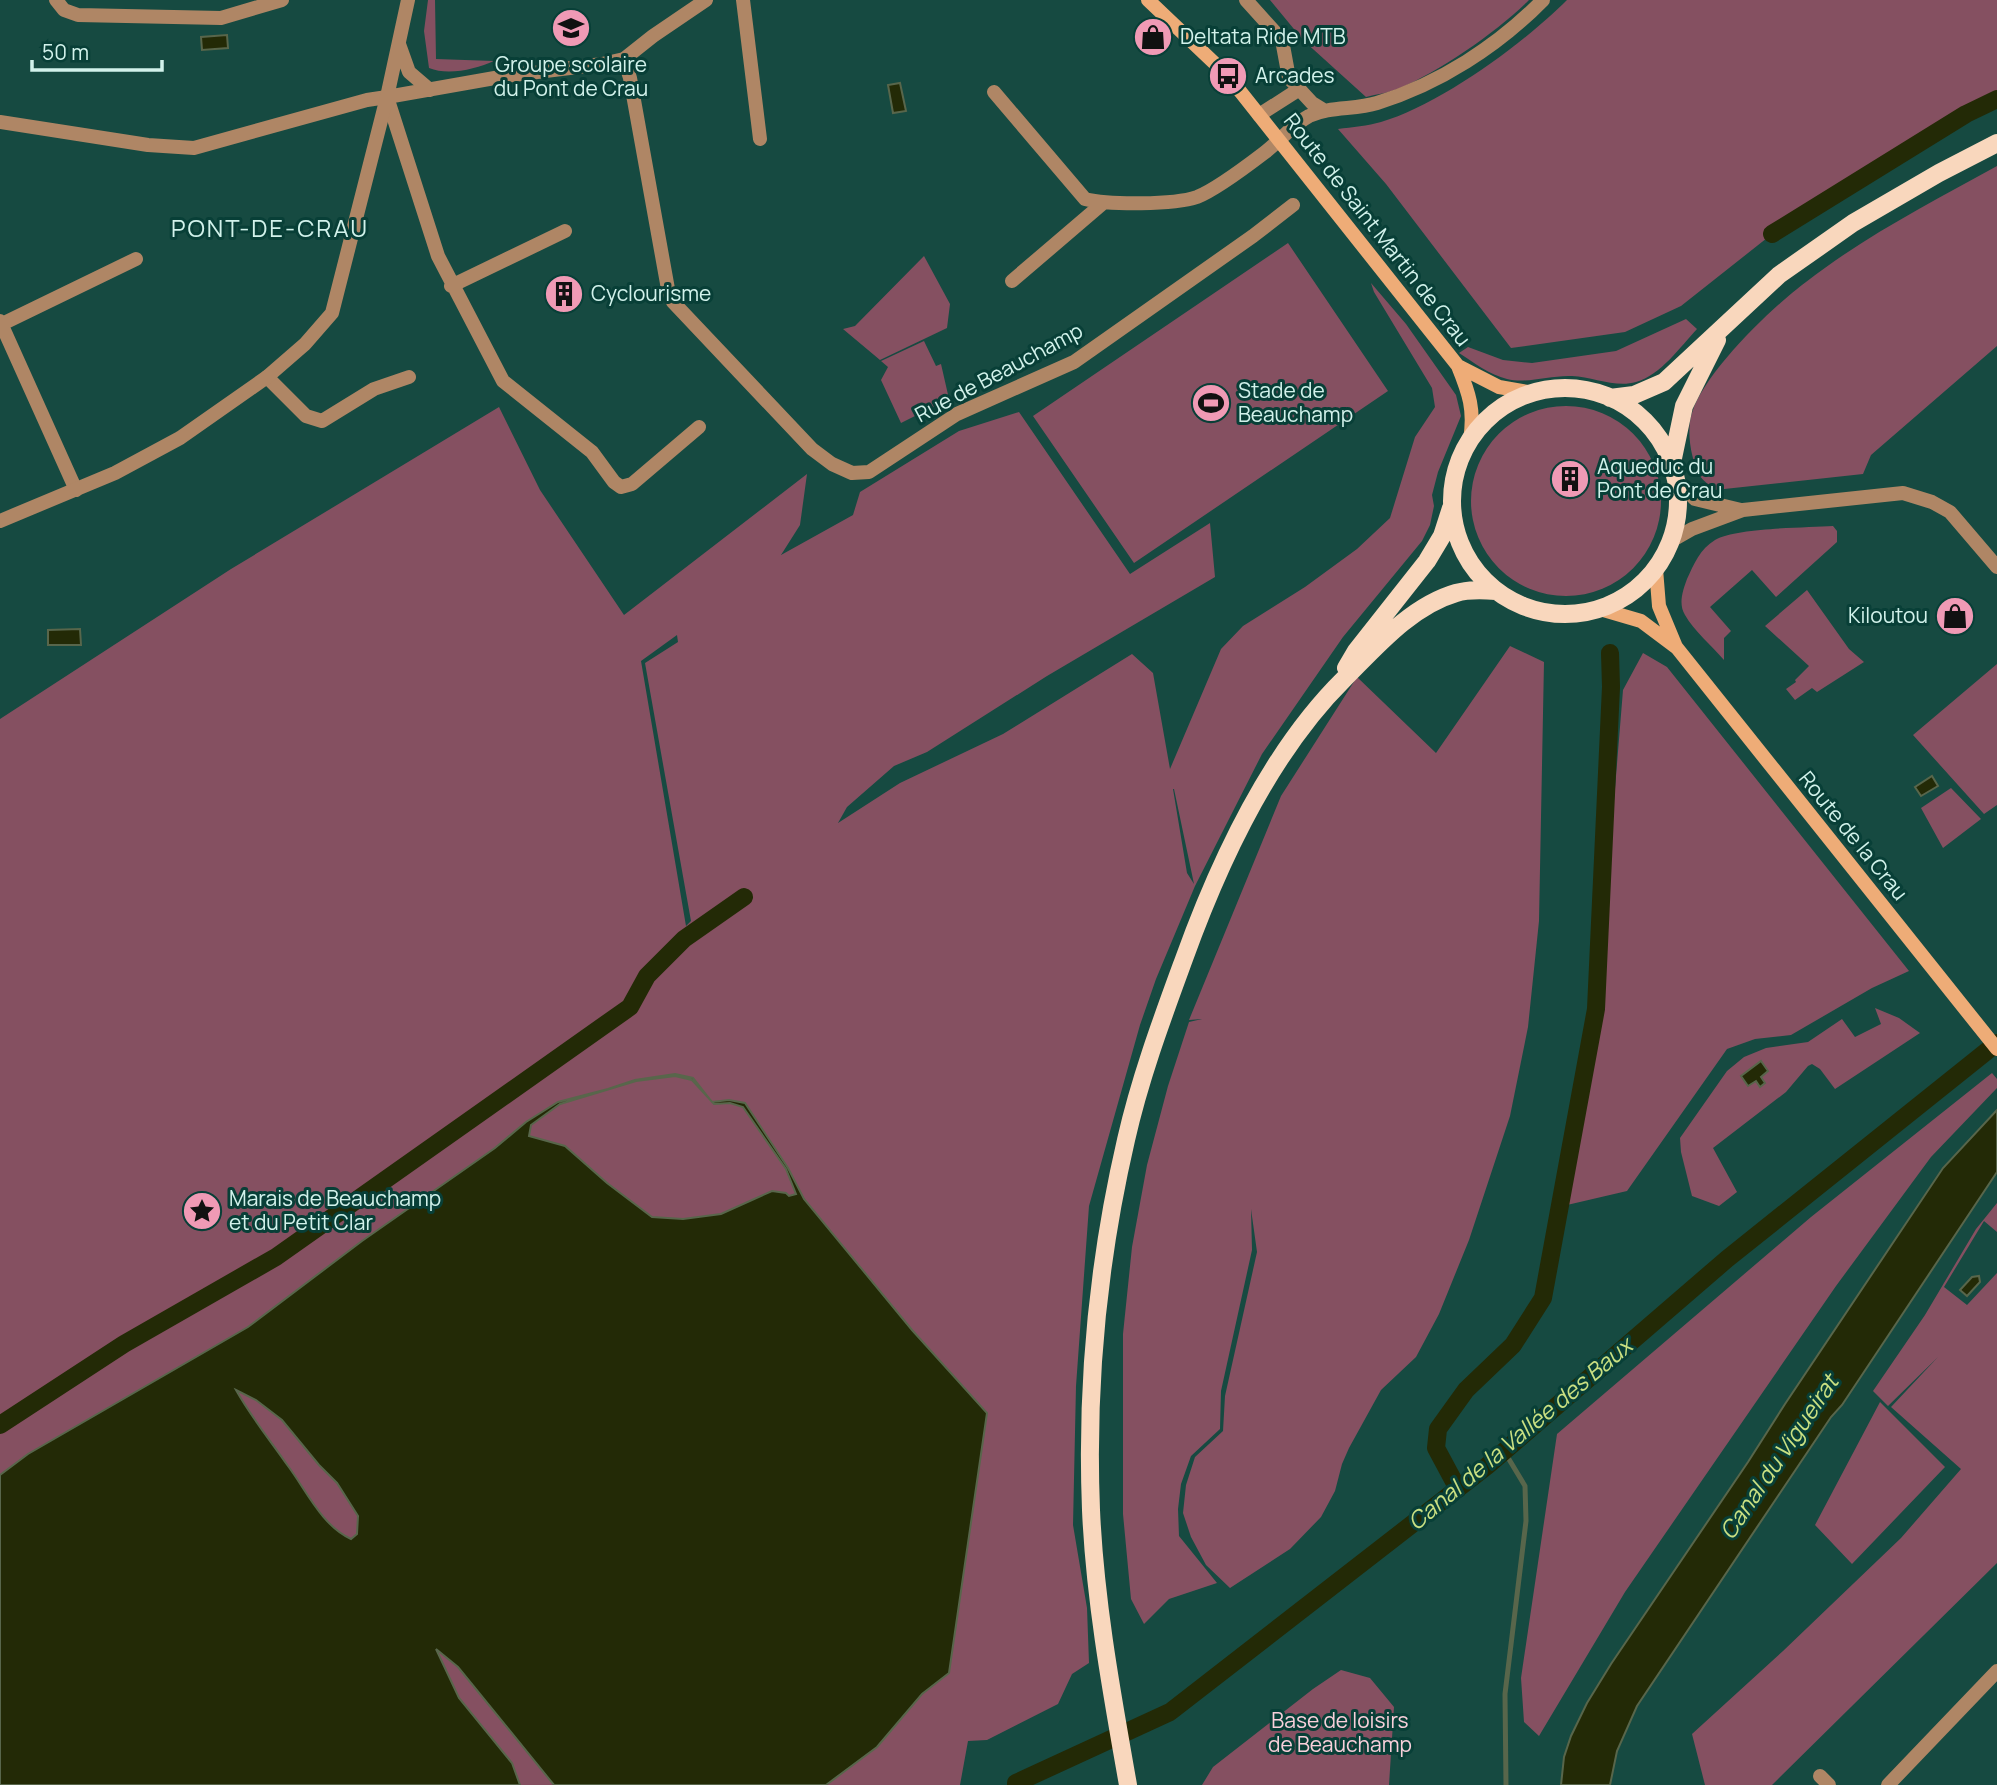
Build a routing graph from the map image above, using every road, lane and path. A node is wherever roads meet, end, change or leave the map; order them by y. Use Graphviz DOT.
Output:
graph roads {
  1 [pos="56,0"];
  2 [pos="282,0"];
  3 [pos="408,0"];
  4 [pos="706,0"];
  5 [pos="743,0"];
  6 [pos="1148,0"];
  7 [pos="1246,0"];
  8 [pos="1544,0"];
  9 [pos="398,41"];
  10 [pos="624,59"];
  11 [pos="430,90"];
  12 [pos="1298,90"];
  13 [pos="994,92"];
  14 [pos="387,97"];
  15 [pos="1325,111"];
  16 [pos="1259,115"];
  17 [pos="0,122"];
  18 [pos="760,139"];
  19 [pos="1279,140"];
  20 [pos="1997,144"];
  21 [pos="1102,204"];
  22 [pos="1293,205"];
  23 [pos="565,231"];
  24 [pos="136,259"];
  25 [pos="1012,281"];
  26 [pos="451,286"];
  27 [pos="1,323"];
  28 [pos="1722,331"];
  29 [pos="1458,366"];
  30 [pos="267,377"];
  31 [pos="409,377"];
  32 [pos="1534,393"];
  33 [pos="1610,398"];
  34 [pos="699,427"];
  35 [pos="1470,440"];
  36 [pos="1672,463"];
  37 [pos="1677,481"];
  38 [pos="76,490"];
  39 [pos="1452,505"];
  40 [pos="1743,510"];
  41 [pos="0,521"];
  42 [pos="1671,541"];
  43 [pos="1997,567"];
  44 [pos="1656,569"];
  45 [pos="1496,591"];
  46 [pos="1600,609"];
  47 [pos="1677,648"];
  48 [pos="1331,692"];
  49 [pos="1997,1049"];
  50 [pos="1997,1671"];
  51 [pos="1128,1785"];
  52 [pos="1888,1785"];
  1 -- 2 [label="street"];
  3 -- 9 [label="street"];
  4 -- 10 [label="street"];
  5 -- 18 [label="street"];
  6 -- 16 [label="main road, Route de Saint Martin de Crau"];
  7 -- 12 [label="street"];
  8 -- 15 [label="street"];
  9 -- 11 [label="street"];
  9 -- 14 [label="street"];
  10 -- 11 [label="street"];
  10 -- 22 [label="street, Rue de Beauchamp"];
  11 -- 14 [label="street"];
  12 -- 15 [label="street"];
  12 -- 16 [label="street"];
  13 -- 21 [label="street"];
  14 -- 17 [label="street"];
  14 -- 26 [label="street"];
  14 -- 30 [label="street"];
  15 -- 19 [label="street"];
  16 -- 19 [label="main road, Route de Saint Martin de Crau"];
  19 -- 21 [label="street"];
  19 -- 29 [label="main road, Route de Saint Martin de Crau"];
  20 -- 28 [label="main road"];
  21 -- 25 [label="street"];
  23 -- 26 [label="street"];
  24 -- 27 [label="street"];
  26 -- 34 [label="street"];
  27 -- 38 [label="street"];
  28 -- 33 [label="main road"];
  28 -- 36 [label="main road"];
  29 -- 32 [label="main road, Route de Saint Martin de Crau"];
  29 -- 35 [label="main road, Route de Saint Martin de Crau"];
  30 -- 31 [label="street"];
  30 -- 38 [label="street"];
  32 -- 33 [label="main road"];
  32 -- 35 [label="main road"];
  33 -- 36 [label="main road"];
  35 -- 39 [label="main road"];
  36 -- 37 [label="main road"];
  37 -- 40 [label="street"];
  37 -- 42 [label="main road"];
  38 -- 41 [label="street"];
  39 -- 45 [label="main road"];
  39 -- 48 [label="main road"];
  40 -- 42 [label="street"];
  40 -- 43 [label="street"];
  42 -- 44 [label="main road"];
  44 -- 46 [label="main road"];
  44 -- 47 [label="main road"];
  45 -- 46 [label="main road"];
  45 -- 48 [label="main road"];
  46 -- 47 [label="main road"];
  47 -- 49 [label="main road, Route de la Crau"];
  48 -- 51 [label="main road"];
  50 -- 52 [label="street"];
}
